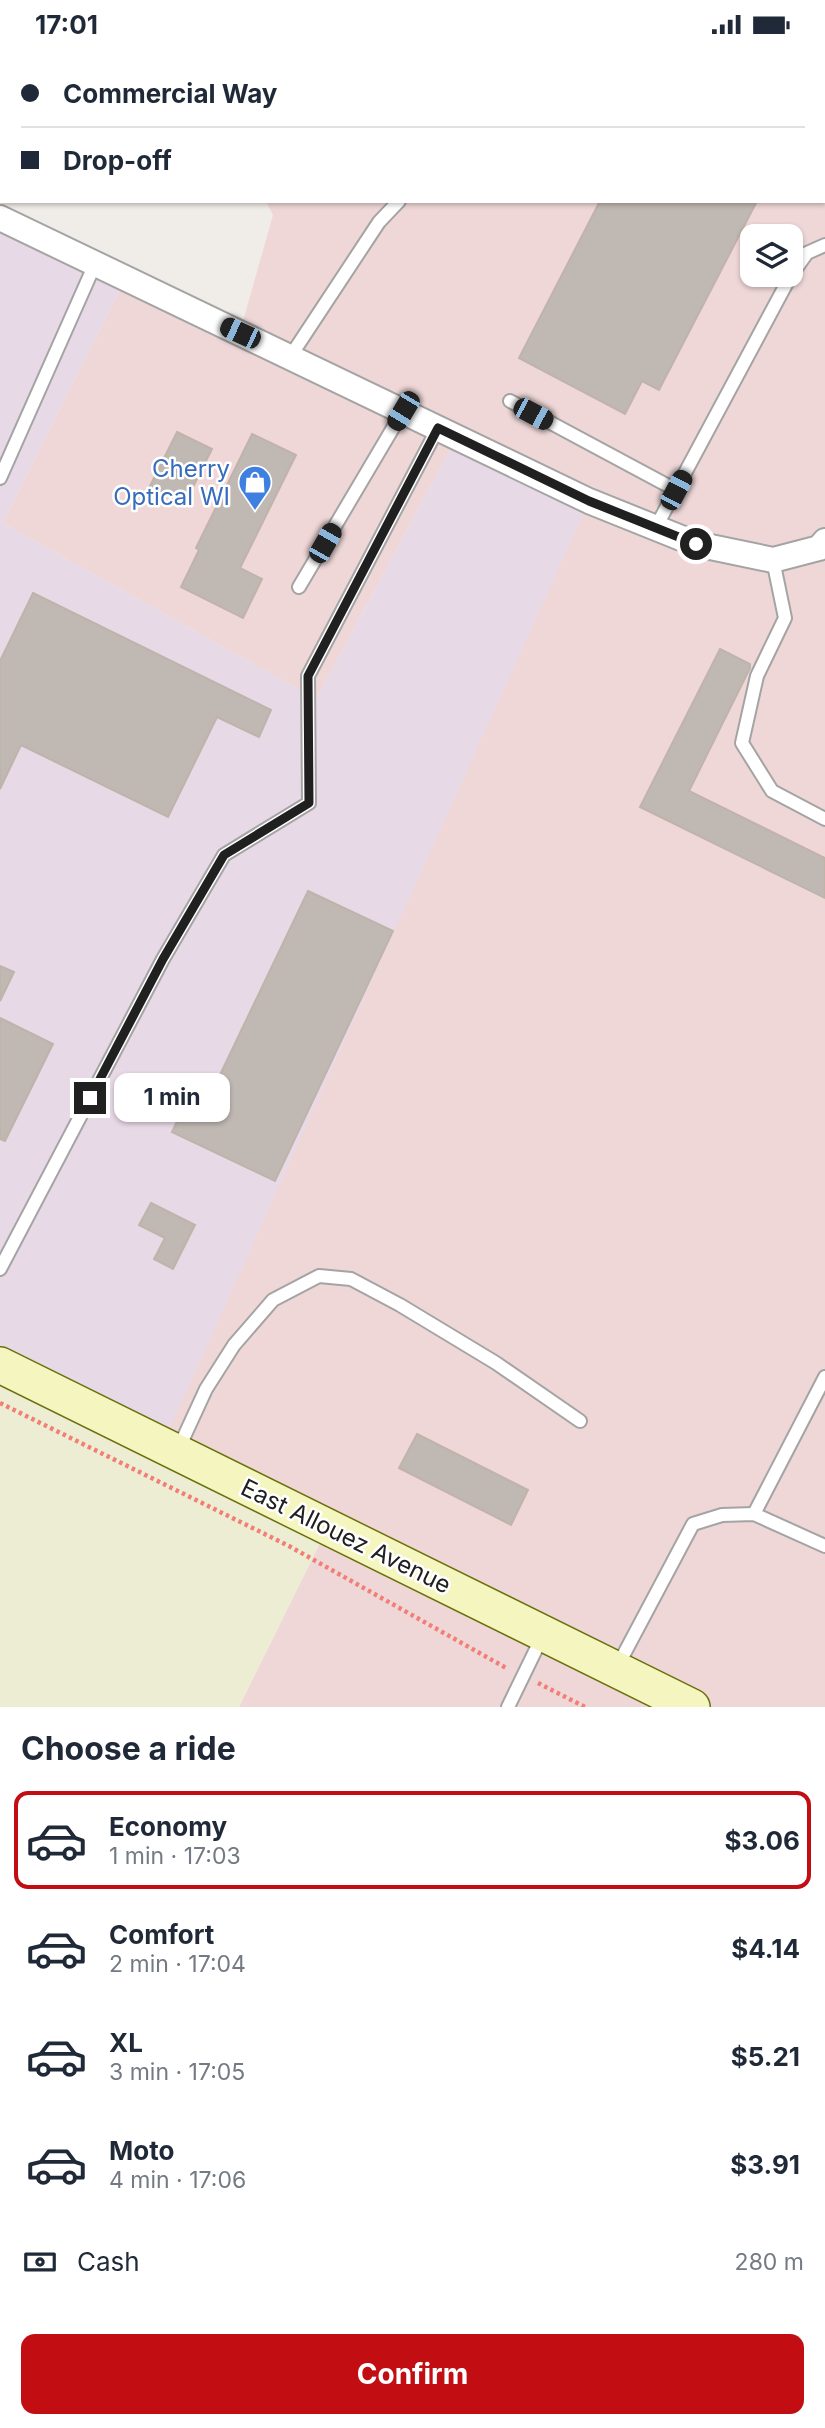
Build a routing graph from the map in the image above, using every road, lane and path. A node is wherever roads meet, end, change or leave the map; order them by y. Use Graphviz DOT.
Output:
graph roads {
  1 [pos="397,203"];
  2 [pos="0,218"];
  3 [pos="825,244"];
  4 [pos="95,264"];
  5 [pos="290,357"];
  6 [pos="510,401"];
  7 [pos="403,411"];
  8 [pos="438,428"];
  9 [pos="0,478"];
  10 [pos="676,490"];
  11 [pos="656,527"];
  12 [pos="823,549"];
  13 [pos="772,561"];
  14 [pos="299,587"];
  15 [pos="825,819"];
  16 [pos="0,1269"];
  17 [pos="0,1365"];
  18 [pos="825,1377"];
  19 [pos="0,1403"];
  20 [pos="580,1421"];
  21 [pos="177,1452"];
  22 [pos="754,1514"];
  23 [pos="825,1546"];
  24 [pos="544,1634"];
  25 [pos="616,1669"];
  26 [pos="523,1676"];
  27 [pos="508,1707"];
  28 [pos="585,1707"];
  29 [pos="692,1707"];
  1 -- 5 [label="lane"];
  2 -- 4 [label="street"];
  3 -- 10 [label="lane"];
  4 -- 5 [label="street"];
  4 -- 9 [label="lane"];
  5 -- 7 [label="street"];
  6 -- 10 [label="lane"];
  7 -- 8 [label="street"];
  7 -- 14 [label="lane"];
  8 -- 11 [label="street"];
  8 -- 16 [label="lane"];
  10 -- 11 [label="lane"];
  11 -- 13 [label="street"];
  12 -- 13 [label="street"];
  13 -- 15 [label="lane"];
  17 -- 21 [label="street, East Allouez Avenue"];
  18 -- 22 [label="lane"];
  19 -- 26 [label="path"];
  20 -- 21 [label="lane"];
  21 -- 24 [label="street, East Allouez Avenue"];
  22 -- 23 [label="lane"];
  22 -- 25 [label="lane"];
  24 -- 25 [label="street, East Allouez Avenue"];
  24 -- 26 [label="lane"];
  25 -- 29 [label="street, East Allouez Avenue"];
  26 -- 27 [label="lane"];
  26 -- 28 [label="path"];
}
